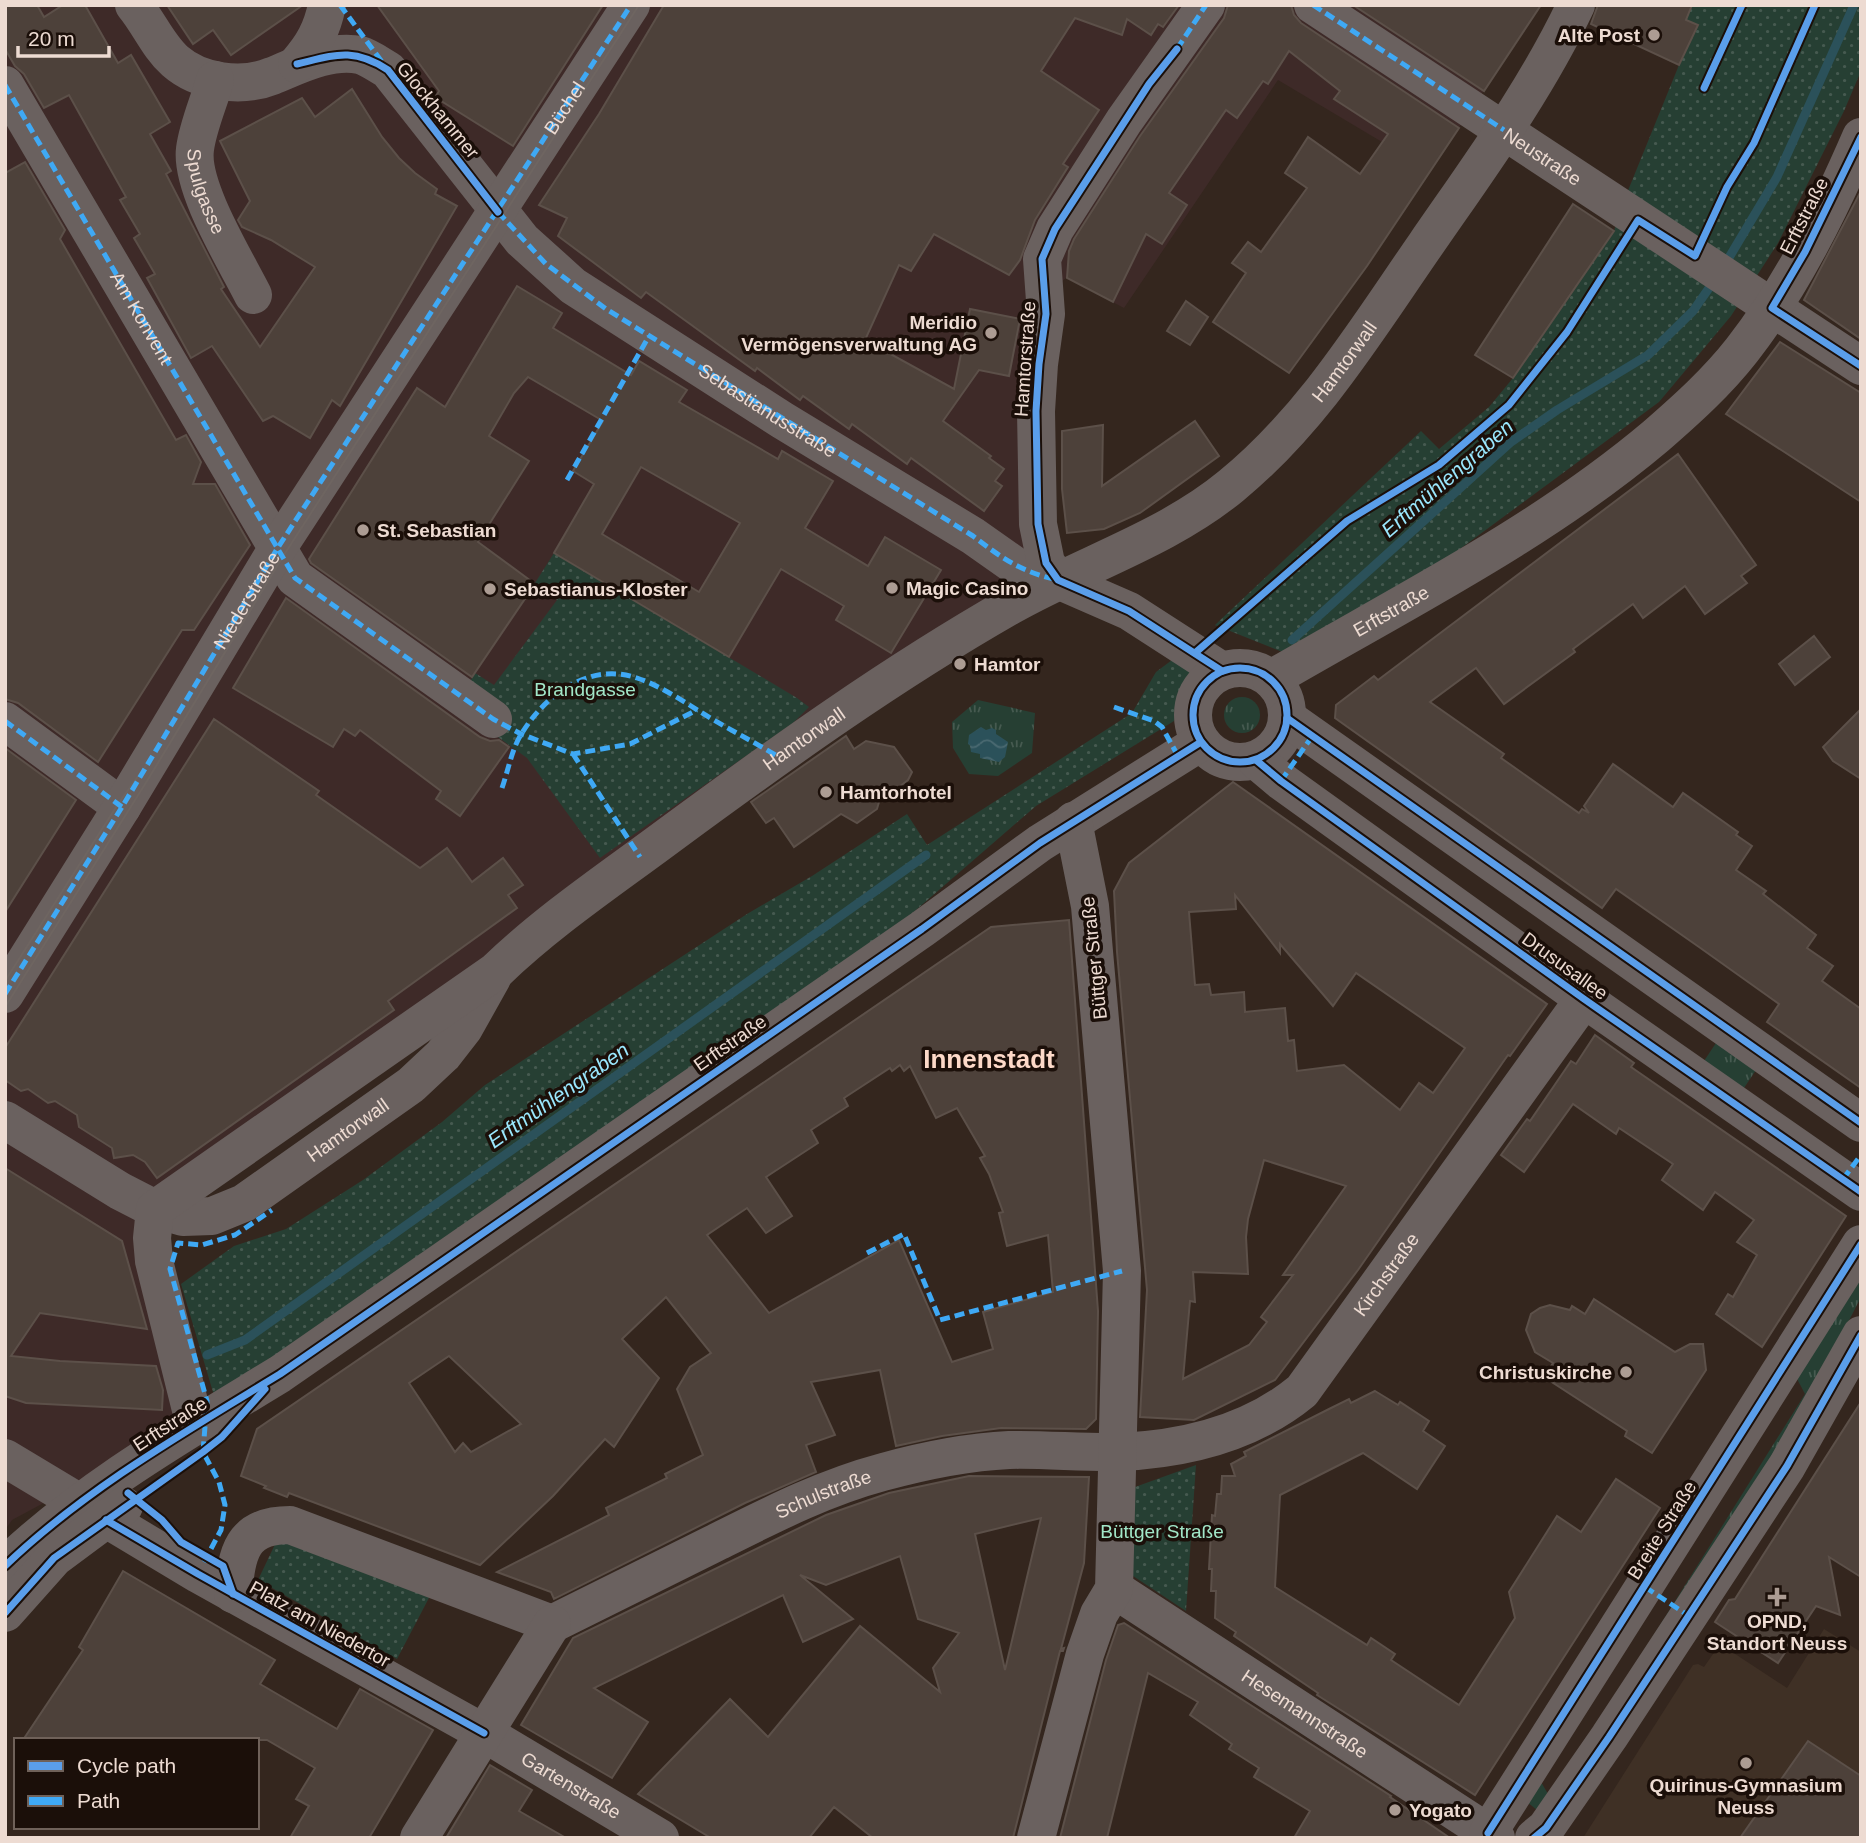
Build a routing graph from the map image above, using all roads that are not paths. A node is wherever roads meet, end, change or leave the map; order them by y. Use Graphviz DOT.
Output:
graph roads {
  1 [pos="134,5"];
  2 [pos="327,5"];
  3 [pos="631,5"];
  4 [pos="1206,5"];
  5 [pos="1313,5"];
  6 [pos="1576,5"];
  7 [pos="297,64"];
  8 [pos="215,80"];
  9 [pos="5,85"];
  10 [pos="1504,130"];
  11 [pos="1861,137"];
  12 [pos="498,212"];
  13 [pos="253,295"];
  14 [pos="1757,299"];
  15 [pos="1861,366"];
  16 [pos="1135,544"];
  17 [pos="277,549"];
  18 [pos="1058,580"];
  19 [pos="1129,611"];
  20 [pos="1222,671"];
  21 [pos="1271,679"];
  22 [pos="1287,718"];
  23 [pos="494,719"];
  24 [pos="5,721"];
  25 [pos="1201,742"];
  26 [pos="1256,760"];
  27 [pos="122,807"];
  28 [pos="1073,821"];
  29 [pos="5,994"];
  30 [pos="1584,999"];
  31 [pos="5,1120"];
  32 [pos="1861,1123"];
  33 [pos="1861,1192"];
  34 [pos="155,1209"];
  35 [pos="1861,1244"];
  36 [pos="1861,1335"];
  37 [pos="279,1374"];
  38 [pos="195,1426"];
  39 [pos="1119,1452"];
  40 [pos="5,1458"];
  41 [pos="93,1511"];
  42 [pos="5,1566"];
  43 [pos="1114,1589"];
  44 [pos="233,1594"];
  45 [pos="5,1613"];
  46 [pos="552,1624"];
  47 [pos="484,1733"];
  48 [pos="1492,1835"];
  49 [pos="419,1838"];
  50 [pos="660,1838"];
  51 [pos="1036,1838"];
  52 [pos="1534,1838"];
  1 -- 8 [label="street"];
  2 -- 7 [label="street"];
  3 -- 12 [label="street, Büchel"];
  4 -- 18 [label="street, Hamtorstraße"];
  5 -- 10 [label="street, Neustraße"];
  6 -- 10 [label="street, Hamtorwall"];
  7 -- 8 [label="street"];
  7 -- 12 [label="street, Glockhammer"];
  8 -- 13 [label="street, Spulgasse"];
  9 -- 17 [label="street, Am Konvent"];
  10 -- 14 [label="street, Neustraße"];
  10 -- 16 [label="street, Hamtorwall"];
  11 -- 14 [label="street, Erftstraße"];
  12 -- 17 [label="street, Niederstraße"];
  12 -- 18 [label="street, Sebastianusstraße"];
  14 -- 15 [label="street, Neustraße"];
  14 -- 21 [label="street, Erftstraße"];
  16 -- 18 [label="street, Hamtorwall"];
  16 -- 19 [label="street"];
  17 -- 23 [label="street, Am Konvent"];
  17 -- 27 [label="street, Niederstraße"];
  18 -- 19 [label="street, Sebastianusstraße"];
  18 -- 34 [label="street, Hamtorwall"];
  19 -- 20 [label="street, Sebastianusstraße"];
  20 -- 21 [label="street"];
  20 -- 25 [label="street"];
  21 -- 22 [label="street"];
  22 -- 26 [label="street"];
  22 -- 32 [label="street"];
  24 -- 27 [label="street"];
  25 -- 26 [label="street"];
  25 -- 28 [label="street, Erftstraße"];
  26 -- 30 [label="street, Drususallee"];
  27 -- 29 [label="street, Niederstraße"];
  28 -- 37 [label="street, Erftstraße"];
  28 -- 39 [label="street, Büttger Straße"];
  30 -- 33 [label="street, Drususallee"];
  30 -- 39 [label="street, Kirchstraße"];
  31 -- 34 [label="street"];
  34 -- 38 [label="street"];
  35 -- 48 [label="street, Breite Straße"];
  36 -- 52 [label="street"];
  37 -- 38 [label="street, Erftstraße"];
  37 -- 41 [label="street, Erftstraße"];
  38 -- 41 [label="street, Erftstraße"];
  39 -- 43 [label="street, Büttger Straße"];
  39 -- 46 [label="street, Schulstraße"];
  40 -- 41 [label="street"];
  41 -- 42 [label="street"];
  41 -- 44 [label="street, Platz am Niedertor"];
  41 -- 45 [label="street"];
  43 -- 48 [label="street, Hesemannstraße"];
  43 -- 51 [label="street, Büttger Straße"];
  44 -- 46 [label="street, Platz am Niedertor"];
  44 -- 47 [label="street, Platz am Niedertor"];
  46 -- 47 [label="street"];
  47 -- 49 [label="street"];
  47 -- 50 [label="street, Gartenstraße"];
}
